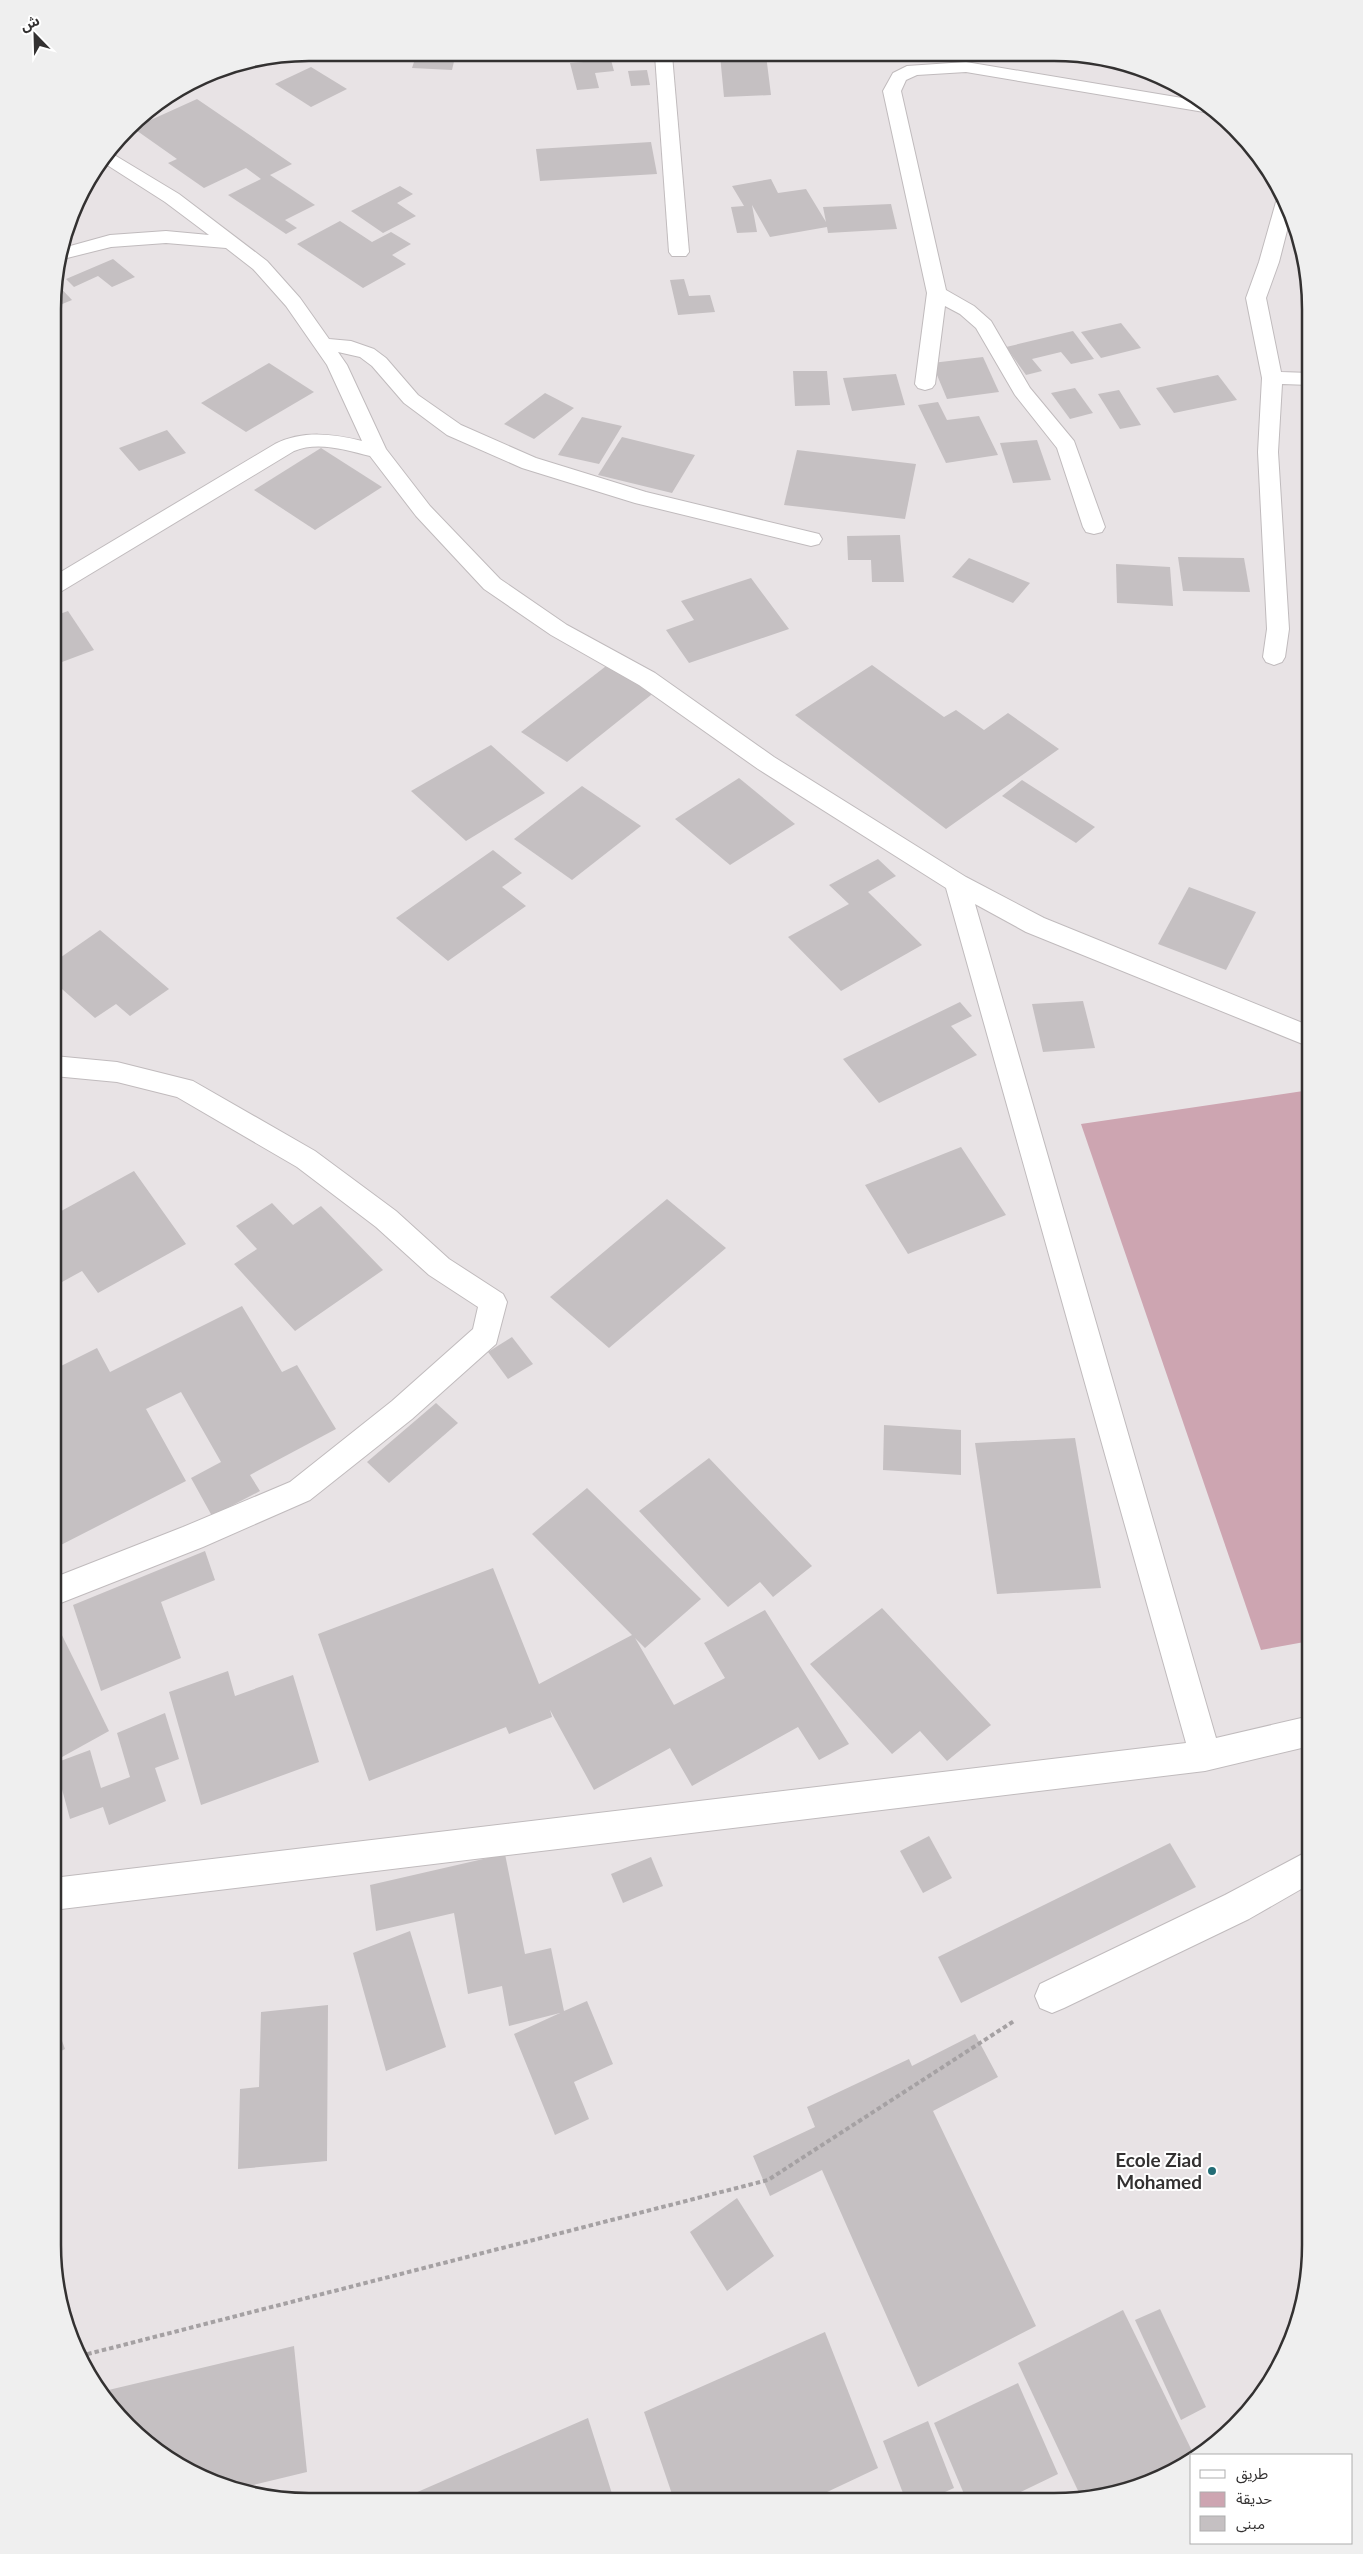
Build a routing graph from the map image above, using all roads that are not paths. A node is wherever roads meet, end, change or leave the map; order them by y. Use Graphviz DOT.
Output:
graph roads {
  1 [pos="663,61"];
  2 [pos="986,61"];
  3 [pos="996,72"];
  4 [pos="1194,105"];
  5 [pos="111,160"];
  6 [pos="1282,212"];
  7 [pos="231,243"];
  8 [pos="679,252"];
  9 [pos="68,253"];
  10 [pos="937,293"];
  11 [pos="323,345"];
  12 [pos="1272,378"];
  13 [pos="1302,379"];
  14 [pos="925,384"];
  15 [pos="377,451"];
  16 [pos="1094,526"];
  17 [pos="811,539"];
  18 [pos="61,582"];
  19 [pos="1274,657"];
  20 [pos="957,883"];
  21 [pos="1302,1035"];
  22 [pos="61,1067"];
  23 [pos="61,1589"];
  24 [pos="1302,1733"];
  25 [pos="1205,1756"];
  26 [pos="1302,1870"];
  27 [pos="61,1893"];
  28 [pos="1052,1996"];
  1 -- 8 [label="street"];
  2 -- 3 [label="street"];
  3 -- 4 [label="street"];
  3 -- 10 [label="street"];
  5 -- 7 [label="street"];
  6 -- 12 [label="street"];
  7 -- 9 [label="street"];
  7 -- 11 [label="street"];
  10 -- 14 [label="street"];
  10 -- 16 [label="street"];
  11 -- 15 [label="street"];
  11 -- 17 [label="street"];
  12 -- 13 [label="street"];
  12 -- 19 [label="street"];
  15 -- 18 [label="street"];
  15 -- 20 [label="street"];
  20 -- 21 [label="street"];
  20 -- 25 [label="street"];
  22 -- 23 [label="street"];
  24 -- 25 [label="street"];
  25 -- 27 [label="street"];
  26 -- 28 [label="street"];
}
